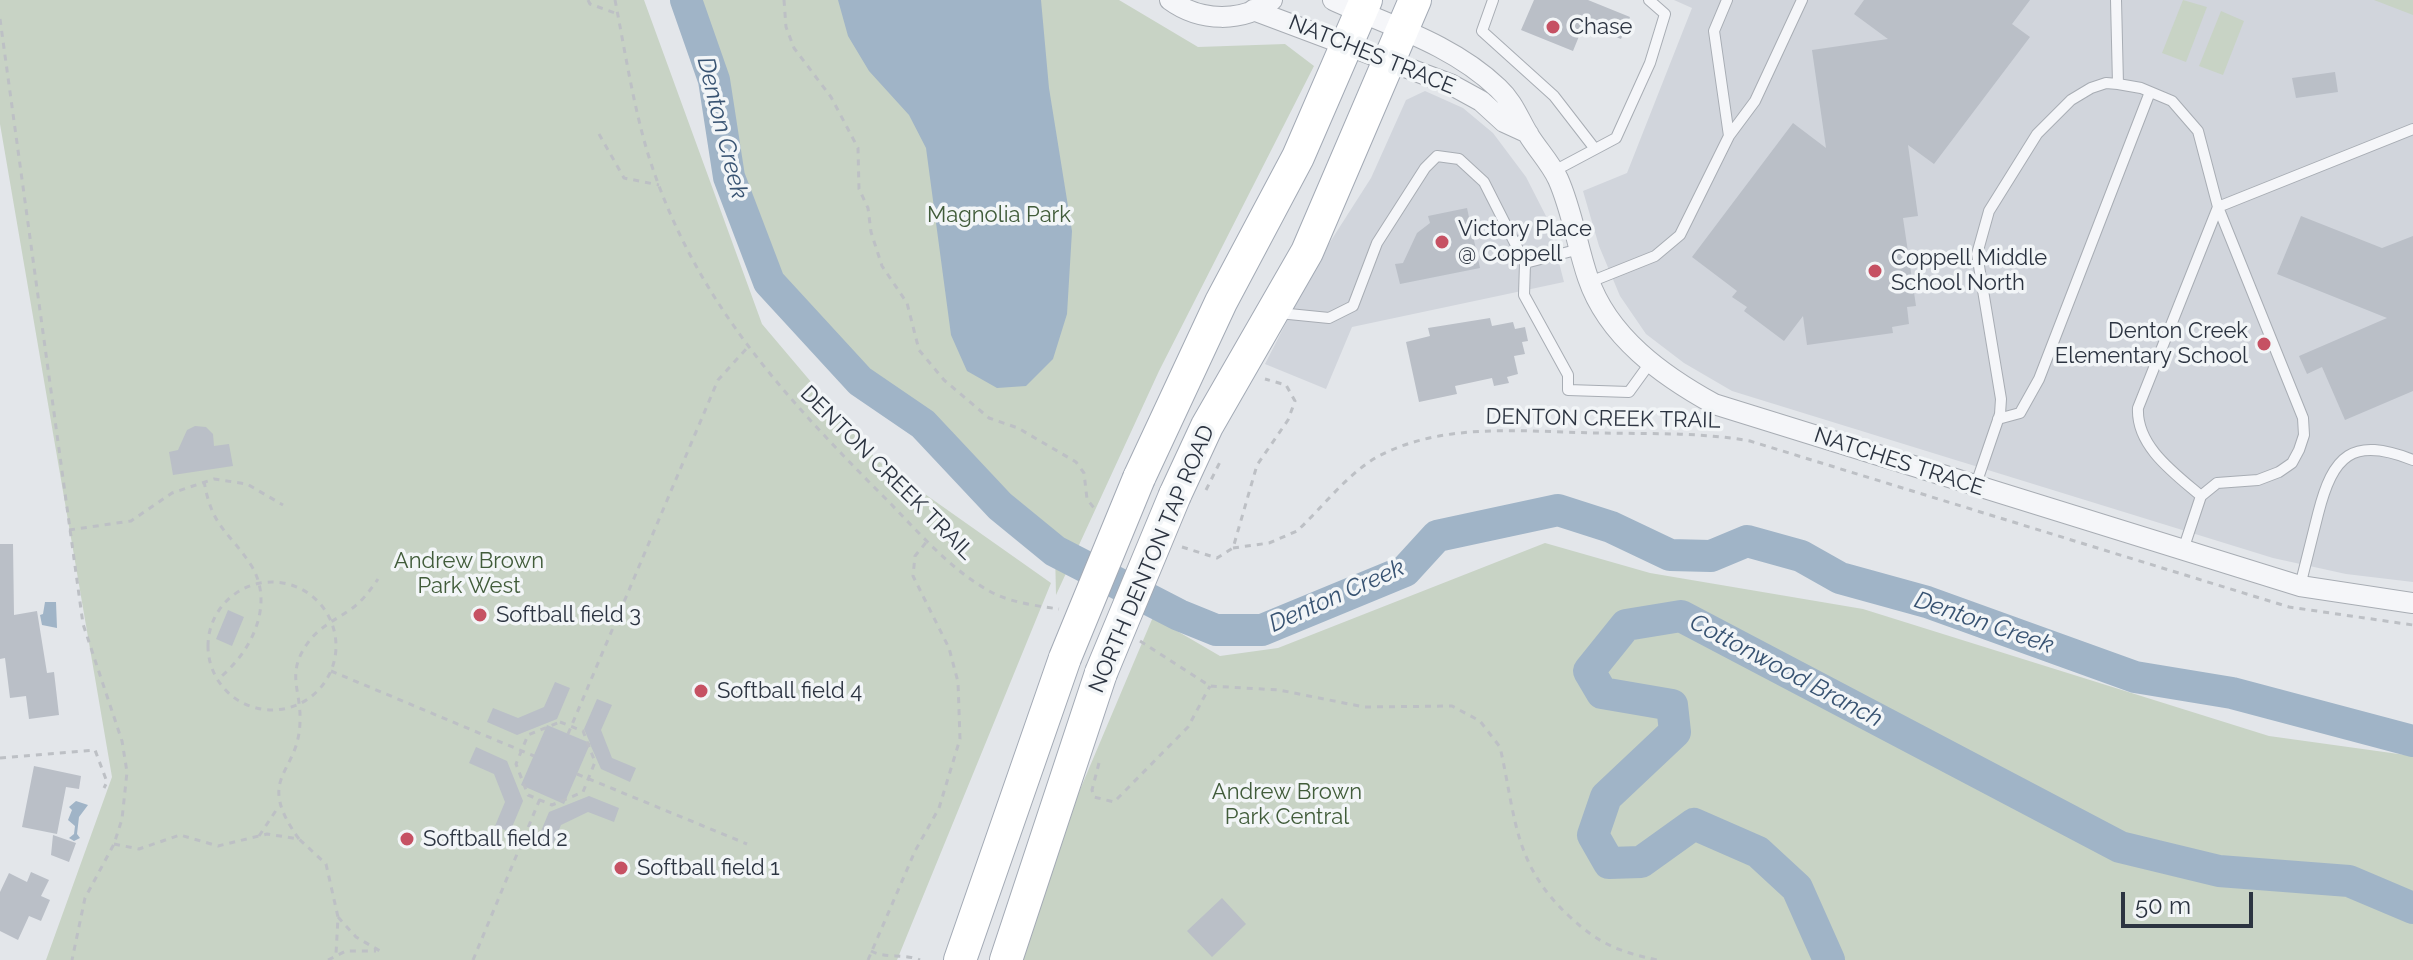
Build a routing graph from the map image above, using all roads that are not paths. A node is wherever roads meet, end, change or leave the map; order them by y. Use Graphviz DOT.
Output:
graph roads {
  1 [pos="1170,0"];
  2 [pos="1272,0"];
  3 [pos="1415,0"];
  4 [pos="1493,0"];
  5 [pos="1649,0"];
  6 [pos="1727,0"];
  7 [pos="1802,0"];
  8 [pos="2116,0"];
  9 [pos="1353,4"];
  10 [pos="1253,10"];
  11 [pos="1402,30"];
  12 [pos="1347,44"];
  13 [pos="1390,60"];
  14 [pos="2118,84"];
  15 [pos="2150,92"];
  16 [pos="2413,129"];
  17 [pos="1528,133"];
  18 [pos="1729,136"];
  19 [pos="1595,149"];
  20 [pos="1554,171"];
  21 [pos="2218,207"];
  22 [pos="1580,249"];
  23 [pos="1525,263"];
  24 [pos="1590,282"];
  25 [pos="1273,311"];
  26 [pos="1650,363"];
  27 [pos="1998,419"];
  28 [pos="2413,460"];
  29 [pos="1975,487"];
  30 [pos="2201,496"];
  31 [pos="2183,550"];
  32 [pos="2300,586"];
  33 [pos="2413,603"];
  34 [pos="973,926"];
  35 [pos="1010,951"];
  36 [pos="960,960"];
  1 -- 10 [label="street, NATCHES TRACE"];
  2 -- 10 [label="street, NATCHES TRACE"];
  3 -- 11 [label="main road, NORTH DENTON TAP ROAD"];
  4 -- 19 [label="lane"];
  5 -- 19 [label="lane"];
  6 -- 18 [label="lane"];
  7 -- 18 [label="lane"];
  8 -- 14 [label="lane"];
  9 -- 11 [label="street, NATCHES TRACE"];
  9 -- 12 [label="main road, NORTH DENTON TAP ROAD"];
  10 -- 12 [label="street, NATCHES TRACE"];
  11 -- 13 [label="main road, NORTH DENTON TAP ROAD"];
  11 -- 17 [label="street, NATCHES TRACE"];
  12 -- 13 [label="street, NATCHES TRACE"];
  12 -- 34 [label="main road, NORTH DENTON TAP ROAD, bridge"];
  13 -- 17 [label="street, NATCHES TRACE"];
  13 -- 25 [label="main road, NORTH DENTON TAP ROAD"];
  14 -- 15 [label="lane"];
  14 -- 27 [label="lane"];
  15 -- 21 [label="lane"];
  15 -- 27 [label="lane"];
  16 -- 21 [label="lane"];
  17 -- 20 [label="street, NATCHES TRACE"];
  18 -- 24 [label="lane"];
  19 -- 20 [label="lane"];
  20 -- 22 [label="street, NATCHES TRACE"];
  21 -- 30 [label="lane"];
  21 -- 30 [label="lane"];
  22 -- 23 [label="lane"];
  22 -- 24 [label="street, NATCHES TRACE"];
  23 -- 25 [label="lane"];
  23 -- 26 [label="lane"];
  24 -- 26 [label="street, NATCHES TRACE"];
  25 -- 35 [label="main road, NORTH DENTON TAP ROAD, bridge"];
  26 -- 29 [label="street, NATCHES TRACE"];
  27 -- 29 [label="lane"];
  28 -- 32 [label="lane"];
  29 -- 31 [label="street, NATCHES TRACE"];
  30 -- 31 [label="lane"];
  31 -- 32 [label="street, NATCHES TRACE"];
  32 -- 33 [label="street, NATCHES TRACE"];
  34 -- 35 [label="main road"];
  34 -- 36 [label="main road, NORTH DENTON TAP ROAD"];
}
